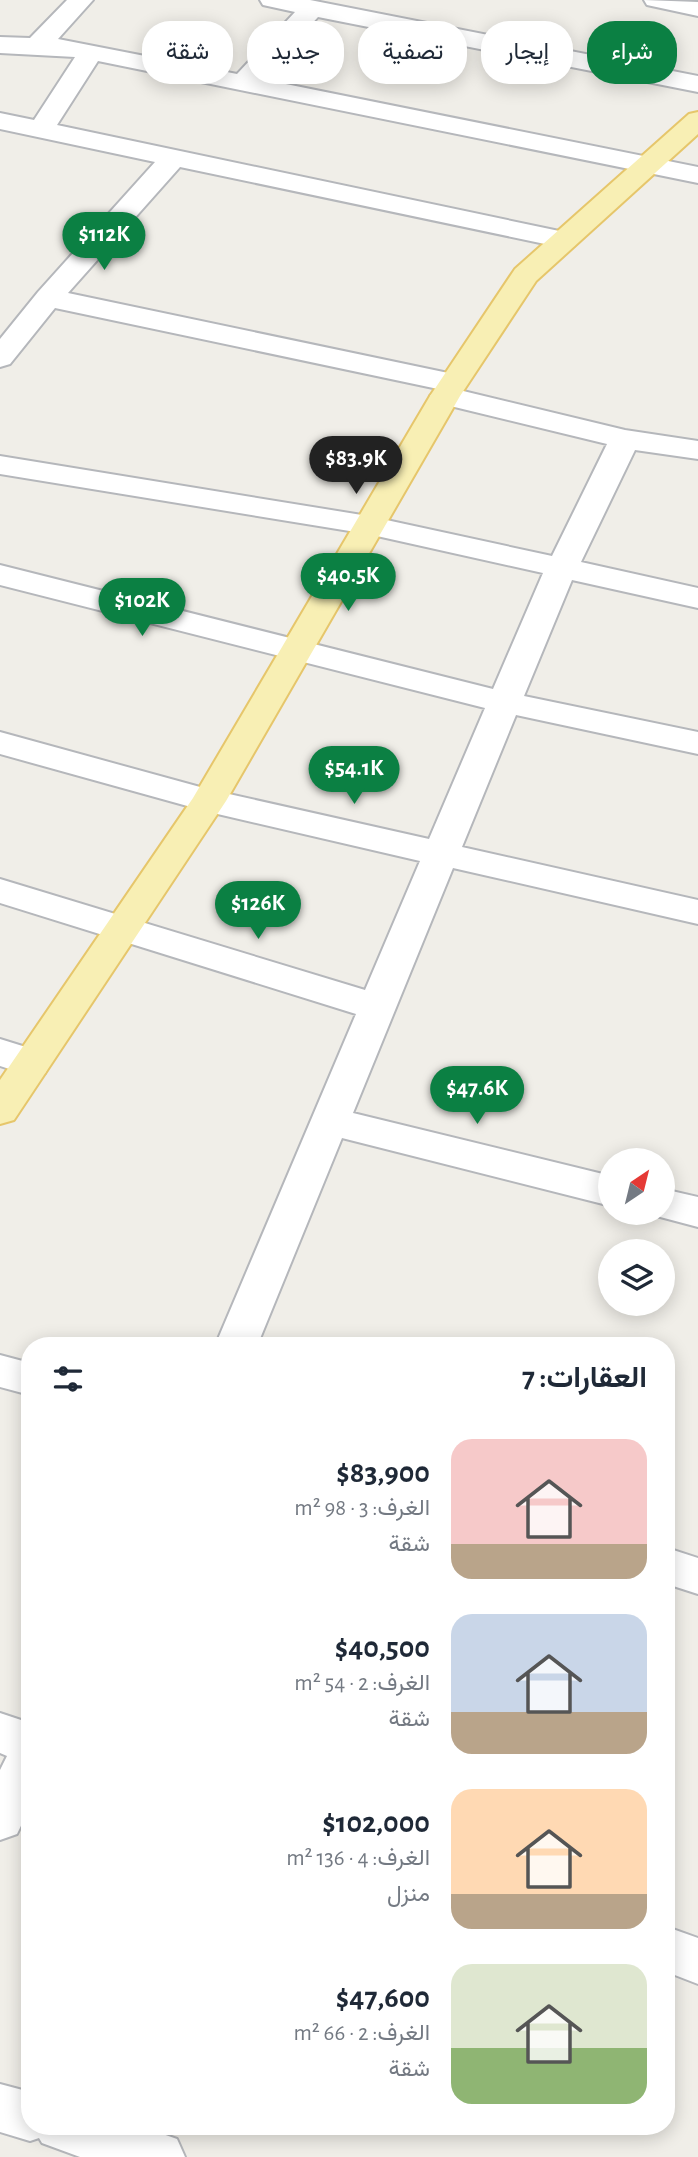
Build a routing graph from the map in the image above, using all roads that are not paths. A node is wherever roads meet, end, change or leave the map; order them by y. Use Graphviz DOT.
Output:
graph roads {
  1 [pos="81,0"];
  2 [pos="272,0"];
  3 [pos="656,0"];
  4 [pos="312,8"];
  5 [pos="698,9"];
  6 [pos="0,45"];
  7 [pos="37,46"];
  8 [pos="92,52"];
  9 [pos="243,83"];
  10 [pos="698,84"];
  11 [pos="698,120"];
  12 [pos="0,121"];
  13 [pos="41,130"];
  14 [pos="173,158"];
  15 [pos="649,165"];
  16 [pos="698,175"];
  17 [pos="564,240"];
  18 [pos="48,298"];
  19 [pos="0,358"];
  20 [pos="449,389"];
  21 [pos="625,439"];
  22 [pos="698,450"];
  23 [pos="0,465"];
  24 [pos="368,525"];
  25 [pos="563,566"];
  26 [pos="0,575"];
  27 [pos="698,598"];
  28 [pos="296,649"];
  29 [pos="504,702"];
  30 [pos="0,743"];
  31 [pos="698,743"];
  32 [pos="209,801"];
  33 [pos="441,855"];
  34 [pos="0,891"];
  35 [pos="698,912"];
  36 [pos="122,929"];
  37 [pos="377,1007"];
  38 [pos="16,1058"];
  39 [pos="0,1110"];
  40 [pos="329,1121"];
  41 [pos="598,1188"];
  42 [pos="676,1206"];
  43 [pos="698,1212"];
  44 [pos="240,1337"];
  45 [pos="0,1371"];
  46 [pos="21,1377"];
  47 [pos="675,1569"];
  48 [pos="698,1576"];
  49 [pos="0,1733"];
  50 [pos="21,1740"];
  51 [pos="21,1776"];
  52 [pos="0,1819"];
  53 [pos="675,1953"];
  54 [pos="698,1961"];
  55 [pos="0,2108"];
  56 [pos="21,2114"];
  57 [pos="89,2135"];
  58 [pos="159,2157"];
  1 -- 7 [label="street"];
  2 -- 4 [label="street"];
  3 -- 5 [label="street"];
  4 -- 9 [label="street"];
  4 -- 10 [label="street"];
  6 -- 7 [label="street"];
  7 -- 8 [label="street"];
  8 -- 9 [label="street"];
  8 -- 13 [label="street"];
  9 -- 15 [label="street"];
  11 -- 15 [label="main road"];
  12 -- 13 [label="street"];
  13 -- 14 [label="street"];
  14 -- 17 [label="street"];
  14 -- 18 [label="street"];
  15 -- 16 [label="street"];
  15 -- 17 [label="main road"];
  17 -- 20 [label="main road"];
  18 -- 19 [label="street"];
  18 -- 20 [label="street"];
  20 -- 21 [label="street"];
  20 -- 24 [label="main road"];
  21 -- 22 [label="street"];
  21 -- 25 [label="street"];
  23 -- 24 [label="street"];
  24 -- 25 [label="street"];
  24 -- 28 [label="main road"];
  25 -- 27 [label="street"];
  25 -- 29 [label="street"];
  26 -- 28 [label="street"];
  28 -- 29 [label="street"];
  28 -- 32 [label="main road"];
  29 -- 31 [label="street"];
  29 -- 33 [label="street"];
  30 -- 32 [label="street"];
  32 -- 33 [label="street"];
  32 -- 36 [label="main road"];
  33 -- 35 [label="street"];
  33 -- 37 [label="street"];
  34 -- 36 [label="street"];
  36 -- 37 [label="street"];
  36 -- 38 [label="main road"];
  37 -- 40 [label="street"];
  38 -- 39 [label="main road"];
  40 -- 41 [label="street"];
  40 -- 44 [label="street"];
  42 -- 43 [label="street"];
  45 -- 46 [label="street"];
  47 -- 48 [label="street"];
  49 -- 50 [label="street"];
  51 -- 52 [label="street"];
  53 -- 54 [label="street"];
  55 -- 56 [label="street"];
  57 -- 58 [label="street"];
}
